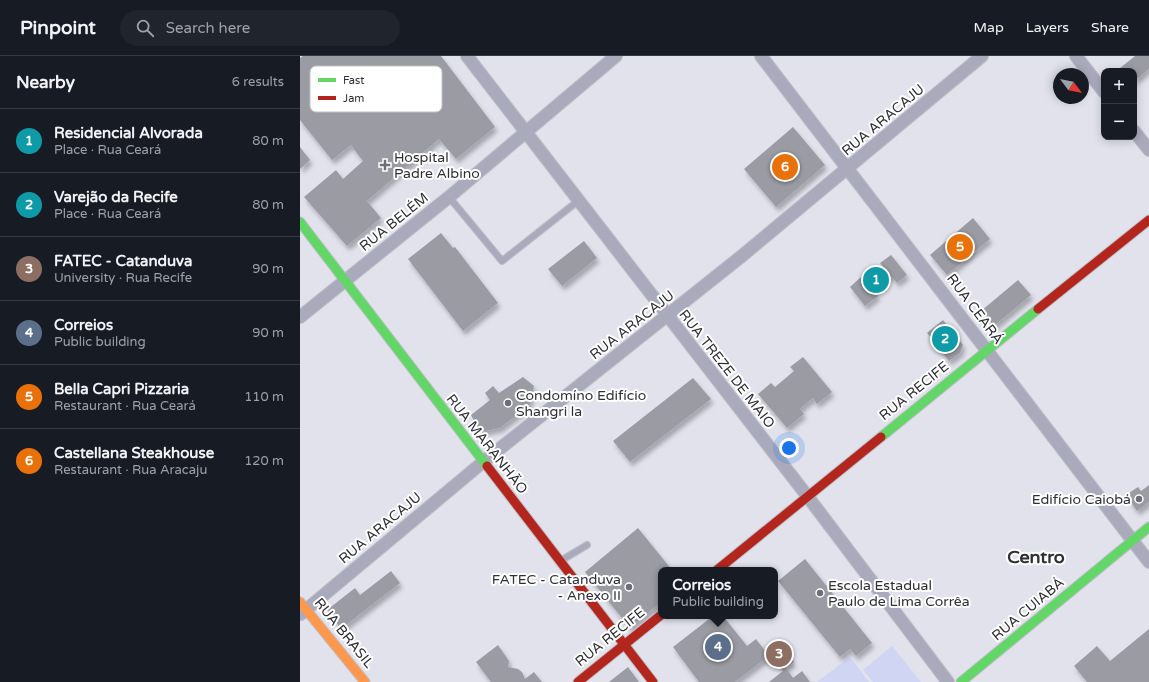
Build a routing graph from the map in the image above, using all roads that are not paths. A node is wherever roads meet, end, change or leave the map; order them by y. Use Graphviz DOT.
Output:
graph roads {
  1 [pos="467,56"];
  2 [pos="616,56"];
  3 [pos="761,56"];
  4 [pos="982,56"];
  5 [pos="1076,56"];
  6 [pos="1101,88"];
  7 [pos="526,132"];
  8 [pos="1137,135"];
  9 [pos="1149,150"];
  10 [pos="848,169"];
  11 [pos="449,197"];
  12 [pos="578,202"];
  13 [pos="1149,220"];
  14 [pos="300,222"];
  15 [pos="344,281"];
  16 [pos="300,317"];
  17 [pos="667,317"];
  18 [pos="987,350"];
  19 [pos="483,462"];
  20 [pos="808,497"];
  21 [pos="1149,527"];
  22 [pos="1132,540"];
  23 [pos="588,545"];
  24 [pos="560,561"];
  25 [pos="1149,562"];
  26 [pos="721,567"];
  27 [pos="302,609"];
  28 [pos="658,617"];
  29 [pos="623,645"];
  30 [pos="365,682"];
  31 [pos="578,682"];
  32 [pos="653,682"];
  33 [pos="948,682"];
  34 [pos="961,682"];
  1 -- 7 [label="street, RUA TREZE DE MAIO"];
  2 -- 7 [label="street, RUA BELÉM"];
  3 -- 10 [label="street, RUA CEARÁ"];
  4 -- 10 [label="street, RUA ARACAJU"];
  5 -- 6 [label="street"];
  7 -- 11 [label="street, RUA BELÉM"];
  7 -- 12 [label="street, RUA TREZE DE MAIO"];
  8 -- 9 [label="street"];
  10 -- 17 [label="street, RUA ARACAJU"];
  10 -- 18 [label="street, RUA CEARÁ"];
  11 -- 12 [label="lane"];
  11 -- 15 [label="street, RUA BELÉM"];
  12 -- 17 [label="street, RUA TREZE DE MAIO"];
  13 -- 18 [label="main road, RUA RECIFE"];
  14 -- 15 [label="main road, RUA MARANHÃO"];
  15 -- 16 [label="street, RUA BELÉM"];
  15 -- 19 [label="main road, RUA MARANHÃO"];
  17 -- 19 [label="street, RUA ARACAJU"];
  17 -- 20 [label="street, RUA TREZE DE MAIO"];
  18 -- 20 [label="main road, RUA RECIFE"];
  18 -- 22 [label="street, RUA CEARÁ"];
  19 -- 24 [label="main road, RUA MARANHÃO"];
  19 -- 27 [label="street, RUA ARACAJU"];
  20 -- 26 [label="main road, RUA RECIFE"];
  20 -- 33 [label="street, RUA TREZE DE MAIO"];
  21 -- 22 [label="main road, RUA CUIABÁ"];
  22 -- 25 [label="street, RUA CEARÁ"];
  22 -- 34 [label="main road, RUA CUIABÁ"];
  23 -- 24 [label="lane"];
  24 -- 29 [label="main road, RUA MARANHÃO"];
  27 -- 30 [label="main road, RUA BRASIL"];
  28 -- 29 [label="main road, RUA RECIFE"];
  29 -- 31 [label="main road, RUA RECIFE"];
  29 -- 32 [label="main road, RUA MARANHÃO"];
}
